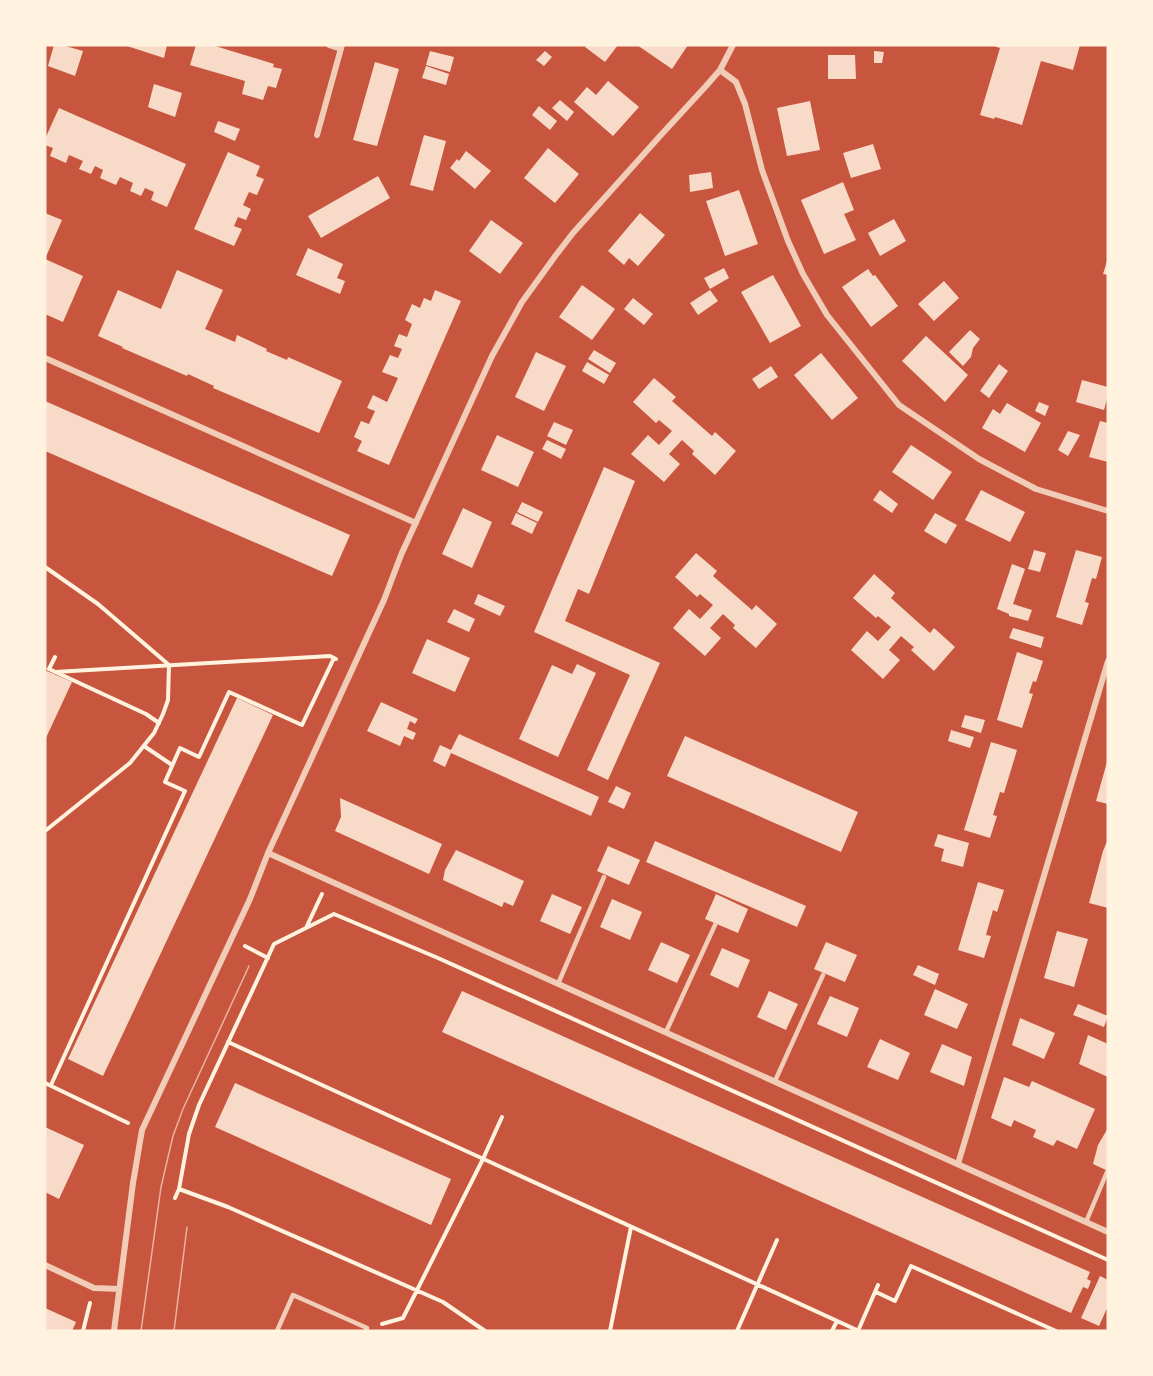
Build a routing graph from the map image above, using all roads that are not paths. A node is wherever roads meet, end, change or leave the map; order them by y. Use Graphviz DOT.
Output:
graph roads {
  1 [pos="329,45"];
  2 [pos="732,45"];
  3 [pos="342,47"];
  4 [pos="720,70"];
  5 [pos="317,135"];
  6 [pos="45,358"];
  7 [pos="1108,511"];
  8 [pos="416,523"];
  9 [pos="1108,662"];
  10 [pos="268,853"];
  11 [pos="604,877"];
  12 [pos="715,925"];
  13 [pos="823,975"];
  14 [pos="558,984"];
  15 [pos="666,1032"];
  16 [pos="775,1081"];
  17 [pos="958,1164"];
  18 [pos="1107,1172"];
  19 [pos="1086,1222"];
  20 [pos="1108,1232"];
  21 [pos="45,1265"];
  22 [pos="119,1289"];
  23 [pos="366,1329"];
  24 [pos="114,1331"];
  25 [pos="277,1331"];
  1 -- 3 [label="street"];
  2 -- 4 [label="street"];
  3 -- 5 [label="street"];
  4 -- 7 [label="street"];
  4 -- 8 [label="street"];
  6 -- 8 [label="street"];
  8 -- 10 [label="street"];
  9 -- 17 [label="street"];
  10 -- 14 [label="street"];
  10 -- 22 [label="street"];
  11 -- 14 [label="lane"];
  12 -- 15 [label="lane"];
  13 -- 16 [label="lane"];
  14 -- 15 [label="street"];
  15 -- 16 [label="street"];
  16 -- 17 [label="street"];
  17 -- 19 [label="street"];
  18 -- 19 [label="lane"];
  19 -- 20 [label="street"];
  21 -- 22 [label="street"];
  22 -- 24 [label="street"];
  23 -- 25 [label="lane"];
}
